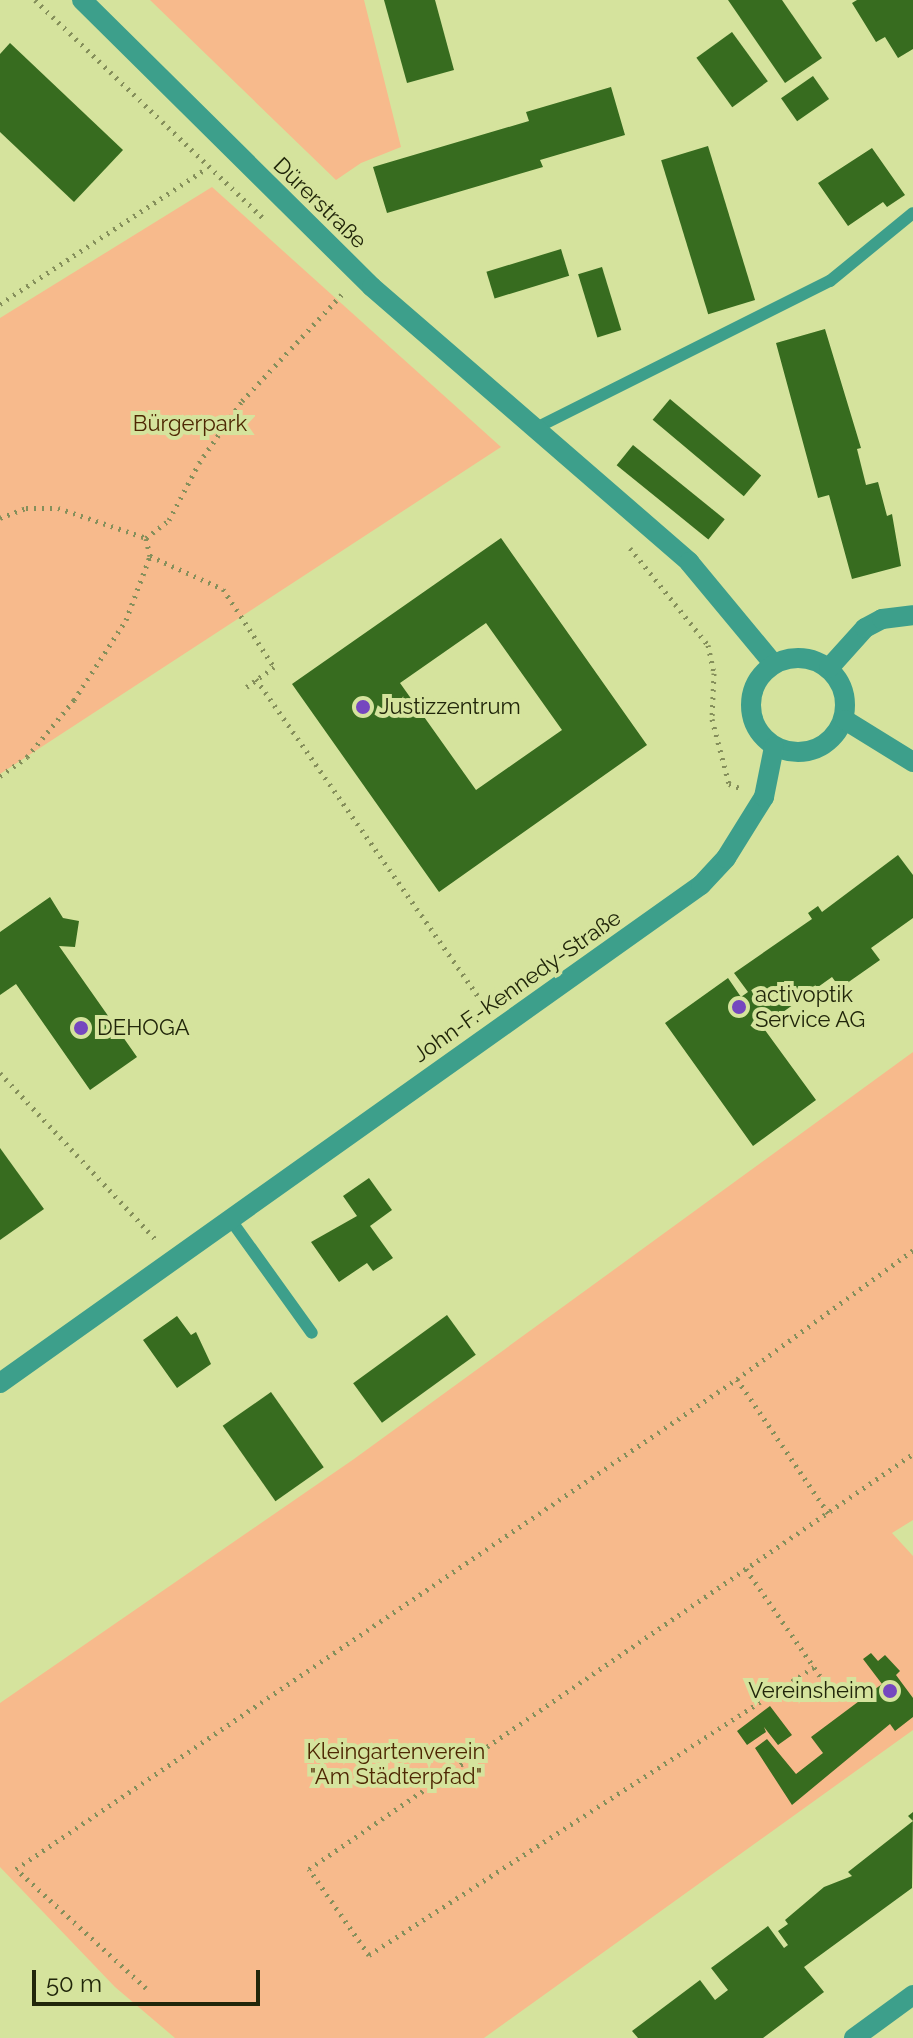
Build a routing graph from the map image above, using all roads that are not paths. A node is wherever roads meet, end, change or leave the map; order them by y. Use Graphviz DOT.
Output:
graph roads {
  1 [pos="82,0"];
  2 [pos="913,213"];
  3 [pos="536,428"];
  4 [pos="913,615"];
  5 [pos="773,663"];
  6 [pos="829,668"];
  7 [pos="845,720"];
  8 [pos="774,747"];
  9 [pos="913,762"];
  10 [pos="230,1219"];
  11 [pos="312,1333"];
  12 [pos="0,1383"];
  13 [pos="913,1995"];
  14 [pos="854,2038"];
  1 -- 3 [label="street, Dürerstraße"];
  2 -- 3 [label="lane"];
  3 -- 5 [label="street, Dürerstraße"];
  4 -- 6 [label="street"];
  5 -- 6 [label="street"];
  5 -- 8 [label="street"];
  6 -- 7 [label="street"];
  7 -- 8 [label="street"];
  7 -- 9 [label="street"];
  8 -- 10 [label="street, John-F.-Kennedy-Straße"];
  10 -- 11 [label="lane"];
  10 -- 12 [label="street, John-F.-Kennedy-Straße"];
  13 -- 14 [label="street"];
}
